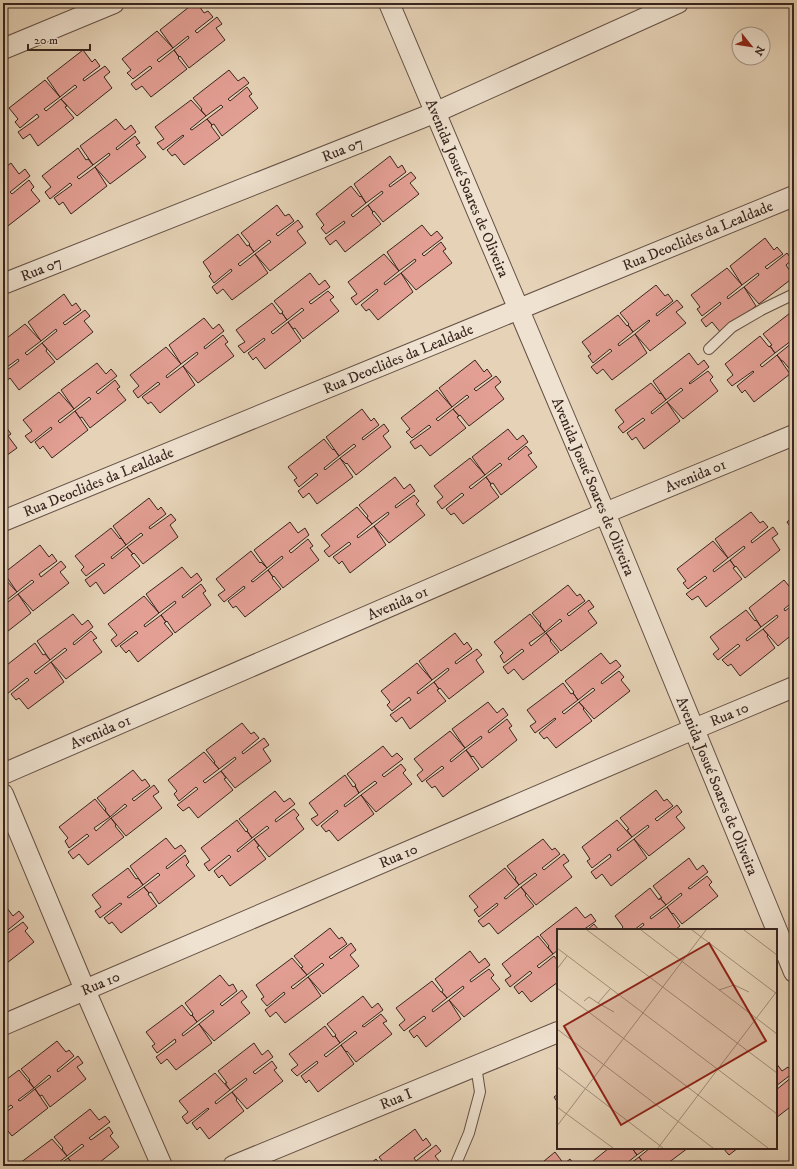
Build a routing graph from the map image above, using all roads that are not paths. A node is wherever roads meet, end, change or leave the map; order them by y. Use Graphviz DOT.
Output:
graph roads {
  1 [pos="114,3"];
  2 [pos="389,3"];
  3 [pos="678,3"];
  4 [pos="3,49"];
  5 [pos="434,113"];
  6 [pos="794,196"];
  7 [pos="3,284"];
  8 [pos="794,294"];
  9 [pos="519,310"];
  10 [pos="709,349"];
  11 [pos="794,435"];
  12 [pos="605,513"];
  13 [pos="3,521"];
  14 [pos="794,687"];
  15 [pos="694,729"];
  16 [pos="3,774"];
  17 [pos="3,794"];
  18 [pos="784,940"];
  19 [pos="794,972"];
  20 [pos="85,990"];
  21 [pos="3,1025"];
  22 [pos="557,1032"];
  23 [pos="476,1066"];
  24 [pos="162,1166"];
  25 [pos="233,1166"];
  26 [pos="455,1166"];
  1 -- 4 [label="street"];
  2 -- 5 [label="street, Avenida Josué Soares de Oliveira"];
  3 -- 5 [label="street, Rua 07"];
  5 -- 7 [label="street, Rua 07"];
  5 -- 9 [label="street, Avenida Josué Soares de Oliveira"];
  6 -- 9 [label="street, Rua Deoclides da Lealdade"];
  8 -- 10 [label="lane"];
  9 -- 12 [label="street, Avenida Josué Soares de Oliveira"];
  9 -- 13 [label="street, Rua Deoclides da Lealdade"];
  11 -- 12 [label="street, Avenida 01"];
  12 -- 15 [label="street, Avenida Josué Soares de Oliveira"];
  12 -- 16 [label="street, Avenida 01"];
  14 -- 15 [label="street, Rua 10"];
  15 -- 18 [label="street, Avenida Josué Soares de Oliveira"];
  15 -- 20 [label="street, Rua 10"];
  17 -- 20 [label="street"];
  18 -- 19 [label="street, Avenida Josué Soares de Oliveira"];
  20 -- 21 [label="street, Rua 10"];
  20 -- 24 [label="street"];
  22 -- 23 [label="street, Rua I"];
  23 -- 25 [label="street, Rua I"];
  23 -- 26 [label="lane"];
}
